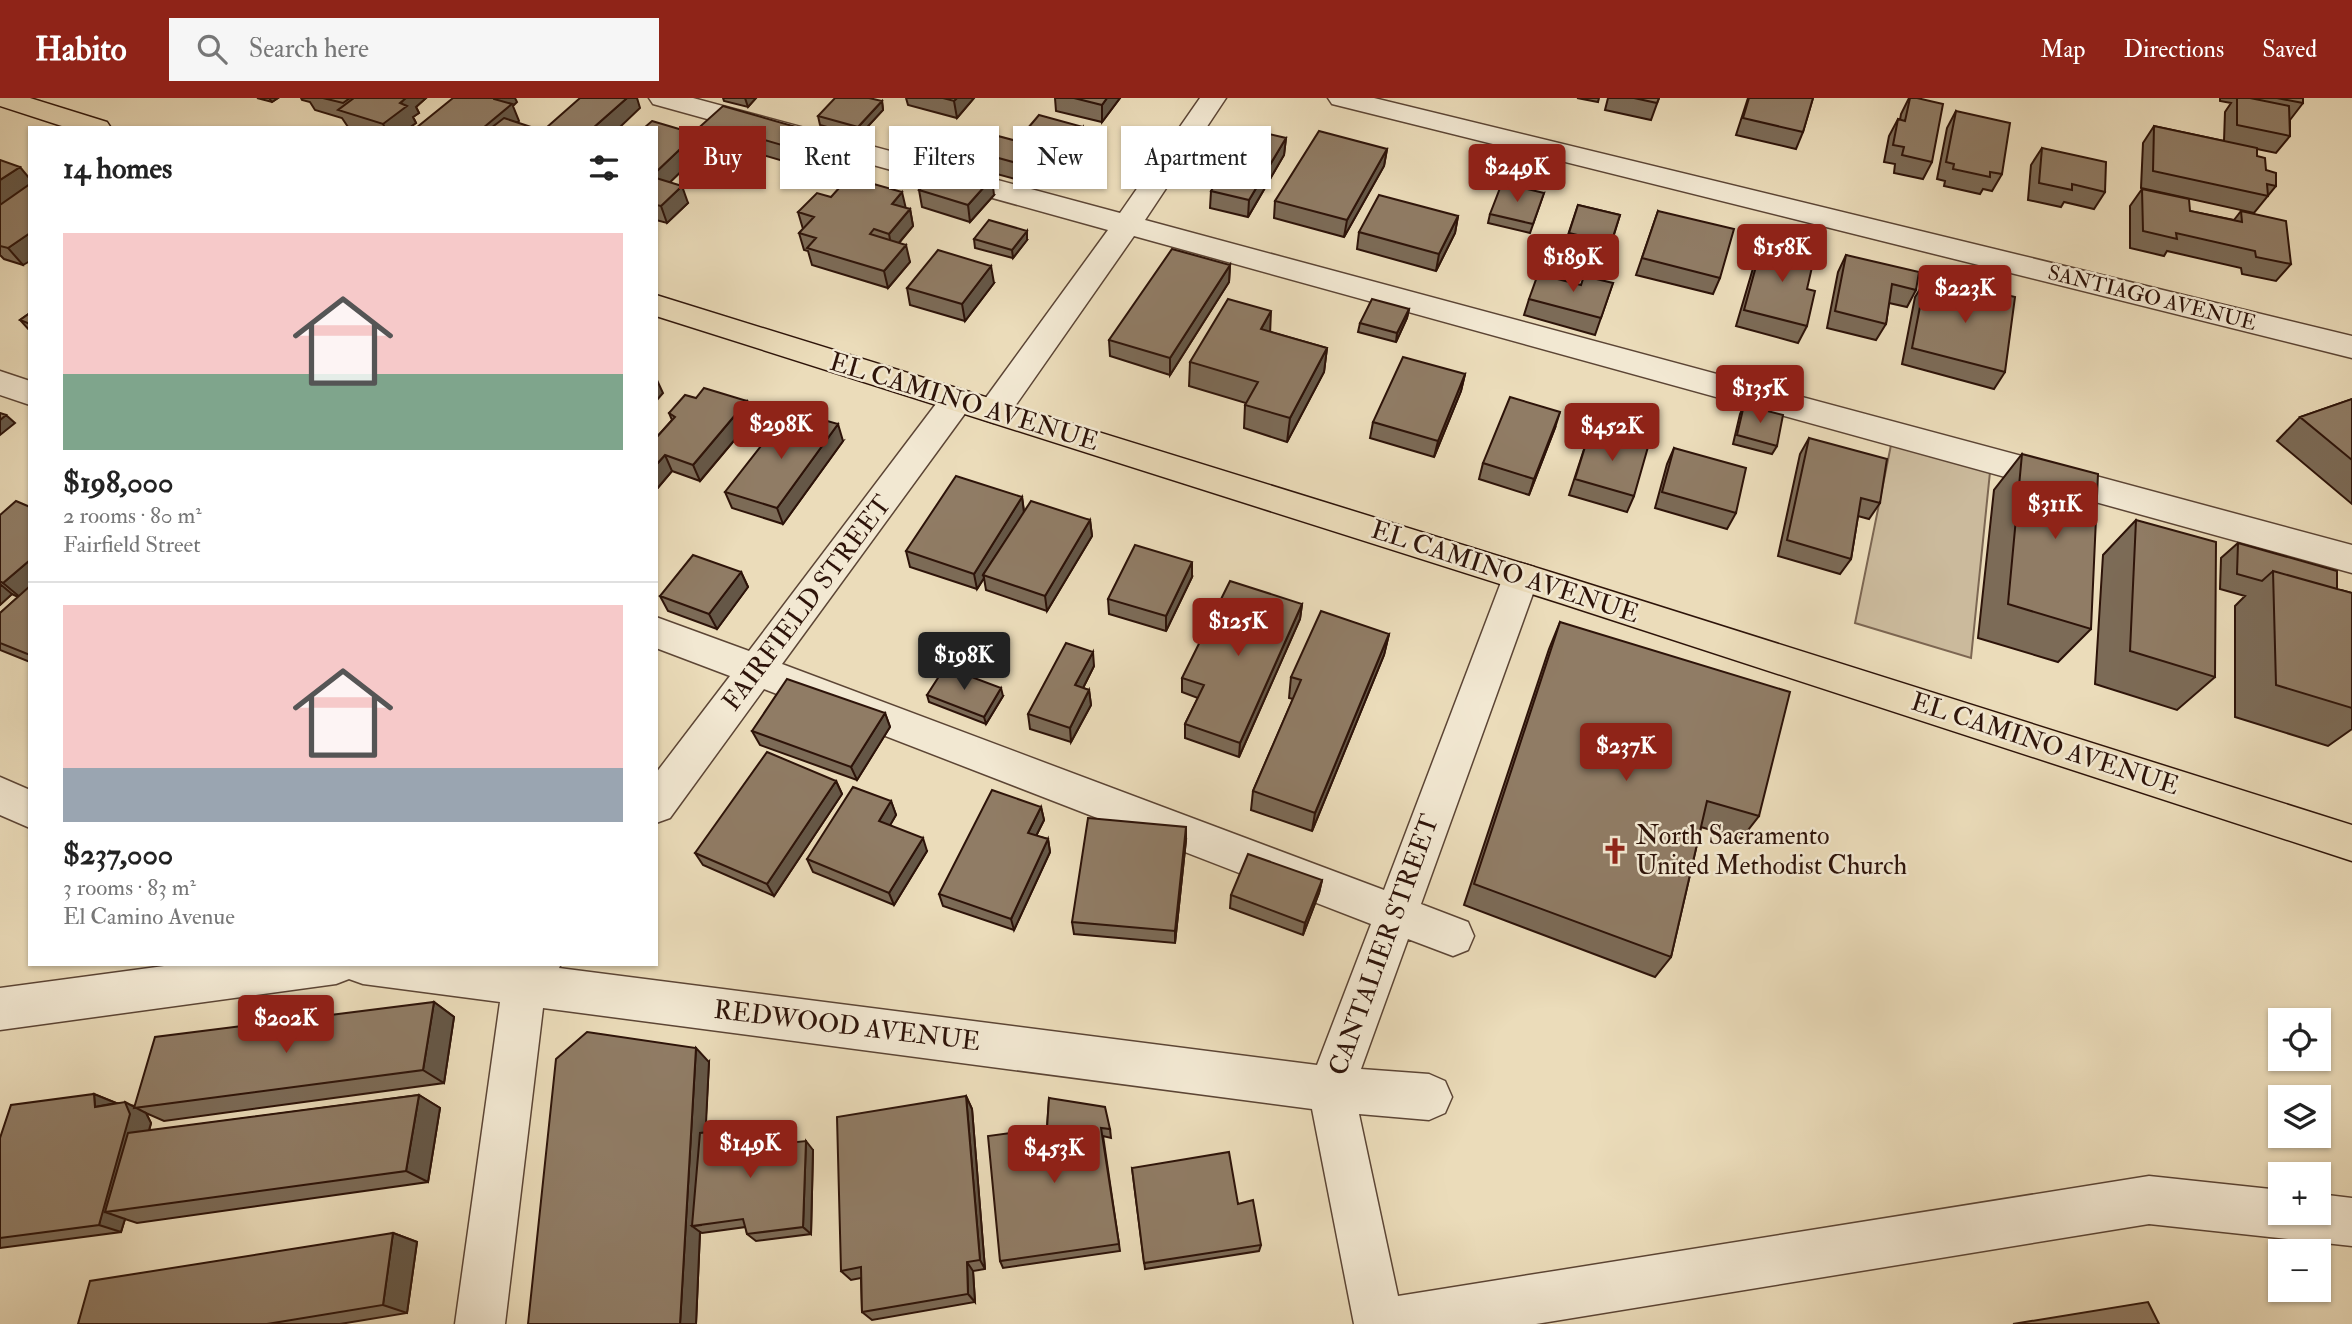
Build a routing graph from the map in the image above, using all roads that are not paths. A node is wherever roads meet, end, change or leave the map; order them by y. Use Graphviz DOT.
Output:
graph roads {
  1 [pos="2,98"];
  2 [pos="662,98"];
  3 [pos="1213,98"];
  4 [pos="1341,98"];
  5 [pos="91,126"];
  6 [pos="1126,226"];
  7 [pos="658,306"];
  8 [pos="2352,347"];
  9 [pos="0,382"];
  10 [pos="28,393"];
  11 [pos="957,400"];
  12 [pos="994,411"];
  13 [pos="2352,559"];
  14 [pos="1521,577"];
  15 [pos="658,633"];
  16 [pos="756,670"];
  17 [pos="0,796"];
  18 [pos="658,803"];
  19 [pos="28,809"];
  20 [pos="2352,842"];
  21 [pos="1395,914"];
  22 [pos="1453,936"];
  23 [pos="321,966"];
  24 [pos="397,966"];
  25 [pos="531,974"];
  26 [pos="0,1009"];
  27 [pos="1331,1089"];
  28 [pos="1429,1097"];
  29 [pos="2352,1222"];
  30 [pos="480,1324"];
  31 [pos="1381,1324"];
  1 -- 5 [label="main road"];
  2 -- 6 [label="street"];
  3 -- 6 [label="street"];
  4 -- 8 [label="street, SANTIAGO AVENUE"];
  6 -- 12 [label="street"];
  6 -- 13 [label="street"];
  7 -- 11 [label="main road, EL CAMINO AVENUE"];
  9 -- 10 [label="street"];
  11 -- 12 [label="main road, EL CAMINO AVENUE"];
  11 -- 16 [label="street, FAIRFIELD STREET"];
  12 -- 14 [label="main road, EL CAMINO AVENUE"];
  14 -- 20 [label="main road, EL CAMINO AVENUE"];
  14 -- 21 [label="street, CANTALIER STREET"];
  15 -- 16 [label="street"];
  16 -- 18 [label="street, FAIRFIELD STREET"];
  16 -- 21 [label="street"];
  17 -- 19 [label="street"];
  21 -- 22 [label="street"];
  21 -- 27 [label="street, CANTALIER STREET"];
  23 -- 26 [label="street"];
  24 -- 25 [label="street, REDWOOD AVENUE"];
  25 -- 27 [label="street, REDWOOD AVENUE"];
  25 -- 30 [label="street"];
  27 -- 28 [label="street, REDWOOD AVENUE"];
  27 -- 31 [label="street, CANTALIER STREET"];
  29 -- 31 [label="street"];
}
